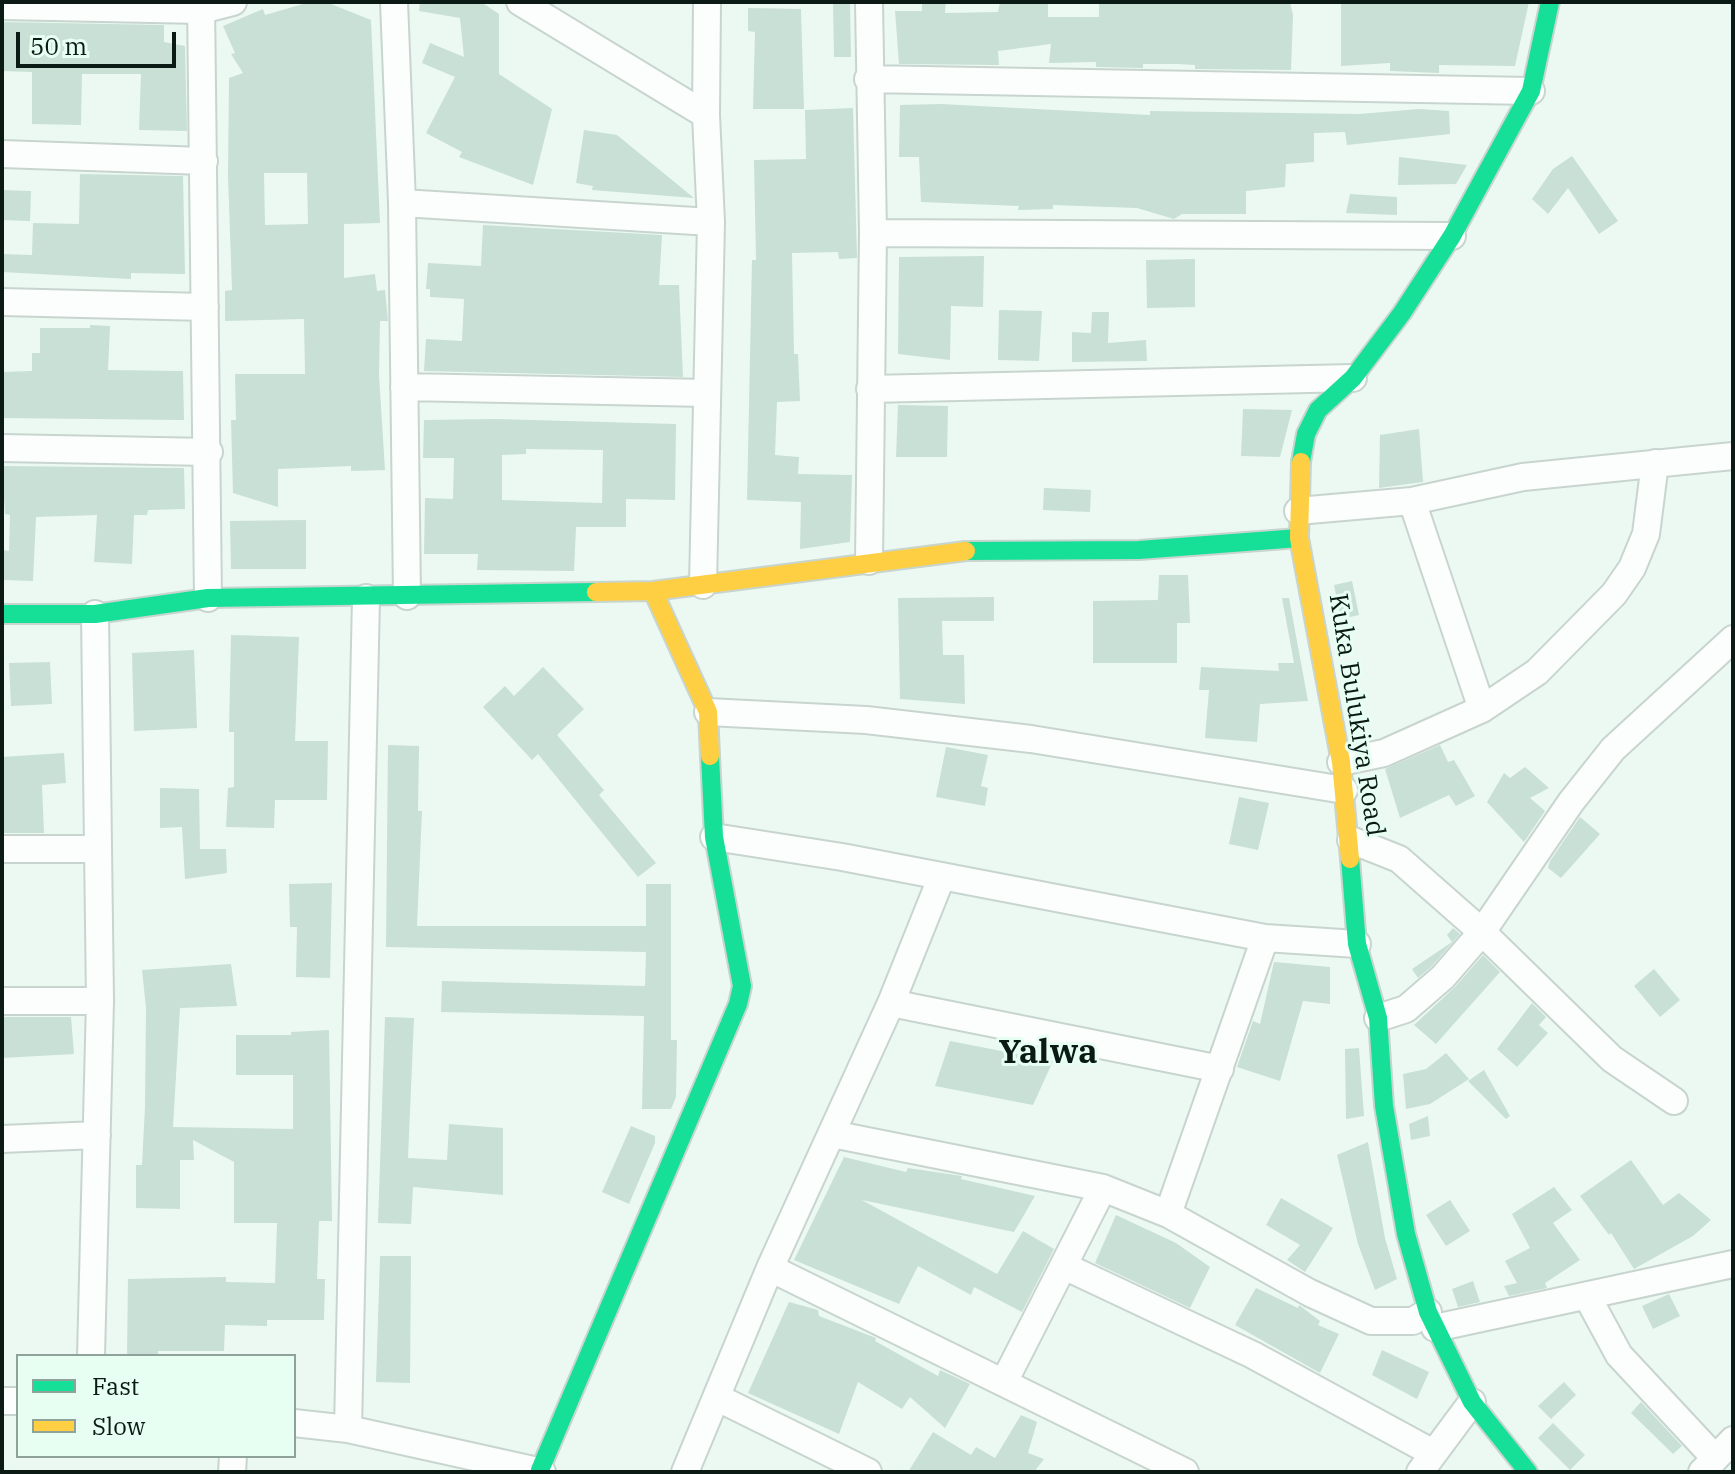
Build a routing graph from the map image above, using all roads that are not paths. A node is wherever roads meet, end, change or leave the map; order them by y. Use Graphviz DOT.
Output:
graph roads {
  1 [pos="233,2"];
  2 [pos="394,2"];
  3 [pos="520,2"];
  4 [pos="707,2"];
  5 [pos="869,2"];
  6 [pos="1550,2"];
  7 [pos="2,6"];
  8 [pos="201,6"];
  9 [pos="868,79"];
  10 [pos="1531,91"];
  11 [pos="706,115"];
  12 [pos="2,154"];
  13 [pos="204,161"];
  14 [pos="402,203"];
  15 [pos="711,222"];
  16 [pos="873,233"];
  17 [pos="1452,236"];
  18 [pos="2,302"];
  19 [pos="205,307"];
  20 [pos="1353,378"];
  21 [pos="404,387"];
  22 [pos="870,389"];
  23 [pos="707,393"];
  24 [pos="2,448"];
  25 [pos="209,452"];
  26 [pos="1733,456"];
  27 [pos="1655,463"];
  28 [pos="1412,501"];
  29 [pos="1298,511"];
  30 [pos="1299,538"];
  31 [pos="869,561"];
  32 [pos="703,585"];
  33 [pos="653,591"];
  34 [pos="407,596"];
  35 [pos="208,598"];
  36 [pos="366,598"];
  37 [pos="2,614"];
  38 [pos="95,614"];
  39 [pos="1730,647"];
  40 [pos="1482,709"];
  41 [pos="708,712"];
  42 [pos="1341,762"];
  43 [pos="1344,790"];
  44 [pos="714,837"];
  45 [pos="1351,840"];
  46 [pos="2,849"];
  47 [pos="98,849"];
  48 [pos="942,876"];
  49 [pos="1482,932"];
  50 [pos="1265,938"];
  51 [pos="1357,944"];
  52 [pos="2,1001"];
  53 [pos="100,1001"];
  54 [pos="891,1003"];
  55 [pos="1378,1018"];
  56 [pos="1220,1069"];
  57 [pos="1674,1101"];
  58 [pos="832,1134"];
  59 [pos="97,1135"];
  60 [pos="2,1139"];
  61 [pos="1103,1188"];
  62 [pos="1168,1214"];
  63 [pos="1733,1264"];
  64 [pos="1064,1266"];
  65 [pos="770,1268"];
  66 [pos="1587,1296"];
  67 [pos="1431,1320"];
  68 [pos="91,1354"];
  69 [pos="1005,1380"];
  70 [pos="718,1398"];
  71 [pos="1472,1402"];
  72 [pos="296,1423"];
  73 [pos="348,1429"];
  74 [pos="1717,1457"];
  75 [pos="1426,1462"];
  76 [pos="541,1471"];
  77 [pos="685,1472"];
  78 [pos="868,1472"];
  79 [pos="1185,1472"];
  80 [pos="1528,1472"];
  1 -- 8 [label="street"];
  2 -- 14 [label="street"];
  3 -- 11 [label="street"];
  4 -- 11 [label="street"];
  5 -- 9 [label="street"];
  6 -- 10 [label="street, Kuka Bulukiya Road"];
  7 -- 8 [label="street"];
  8 -- 13 [label="street"];
  9 -- 10 [label="street"];
  9 -- 16 [label="street"];
  10 -- 17 [label="street, Kuka Bulukiya Road"];
  11 -- 15 [label="street"];
  12 -- 13 [label="street"];
  13 -- 19 [label="street"];
  14 -- 15 [label="street"];
  14 -- 21 [label="street"];
  15 -- 23 [label="street"];
  16 -- 17 [label="street"];
  16 -- 22 [label="street"];
  17 -- 20 [label="street, Kuka Bulukiya Road"];
  18 -- 19 [label="street"];
  19 -- 25 [label="street"];
  20 -- 22 [label="street"];
  20 -- 29 [label="street, Kuka Bulukiya Road"];
  21 -- 23 [label="street"];
  21 -- 34 [label="street"];
  22 -- 31 [label="street"];
  23 -- 32 [label="street"];
  24 -- 25 [label="street"];
  25 -- 35 [label="street"];
  26 -- 27 [label="street"];
  27 -- 28 [label="street"];
  27 -- 40 [label="street"];
  28 -- 29 [label="street"];
  28 -- 40 [label="street"];
  29 -- 30 [label="street, Kuka Bulukiya Road"];
  30 -- 31 [label="street"];
  30 -- 42 [label="street, Kuka Bulukiya Road"];
  31 -- 32 [label="street"];
  32 -- 33 [label="street"];
  33 -- 34 [label="street"];
  33 -- 41 [label="street"];
  34 -- 36 [label="street"];
  35 -- 36 [label="street"];
  35 -- 38 [label="street"];
  36 -- 73 [label="street"];
  37 -- 38 [label="street"];
  38 -- 47 [label="street"];
  39 -- 49 [label="street"];
  40 -- 42 [label="street"];
  41 -- 43 [label="street"];
  41 -- 44 [label="street"];
  42 -- 43 [label="street, Kuka Bulukiya Road"];
  43 -- 45 [label="street, Kuka Bulukiya Road"];
  44 -- 48 [label="street"];
  44 -- 76 [label="street"];
  45 -- 49 [label="street"];
  45 -- 51 [label="street, Kuka Bulukiya Road"];
  46 -- 47 [label="street"];
  47 -- 53 [label="street"];
  48 -- 50 [label="street"];
  48 -- 54 [label="street"];
  49 -- 55 [label="street"];
  49 -- 57 [label="street"];
  50 -- 51 [label="street"];
  50 -- 56 [label="street"];
  51 -- 55 [label="street, Kuka Bulukiya Road"];
  52 -- 53 [label="street"];
  53 -- 59 [label="street"];
  54 -- 56 [label="street"];
  54 -- 58 [label="street"];
  55 -- 67 [label="street, Kuka Bulukiya Road"];
  56 -- 62 [label="street"];
  58 -- 61 [label="street"];
  58 -- 65 [label="street"];
  59 -- 60 [label="street"];
  59 -- 68 [label="street"];
  61 -- 62 [label="street"];
  61 -- 64 [label="street"];
  62 -- 67 [label="street"];
  63 -- 66 [label="street"];
  64 -- 69 [label="street"];
  64 -- 75 [label="street"];
  65 -- 69 [label="street"];
  65 -- 70 [label="street"];
  66 -- 67 [label="street"];
  66 -- 74 [label="street"];
  67 -- 71 [label="street, Kuka Bulukiya Road"];
  69 -- 79 [label="street"];
  70 -- 77 [label="street"];
  70 -- 78 [label="street"];
  71 -- 75 [label="street"];
  71 -- 80 [label="street, Kuka Bulukiya Road"];
  72 -- 73 [label="street"];
  73 -- 76 [label="street"];
}
